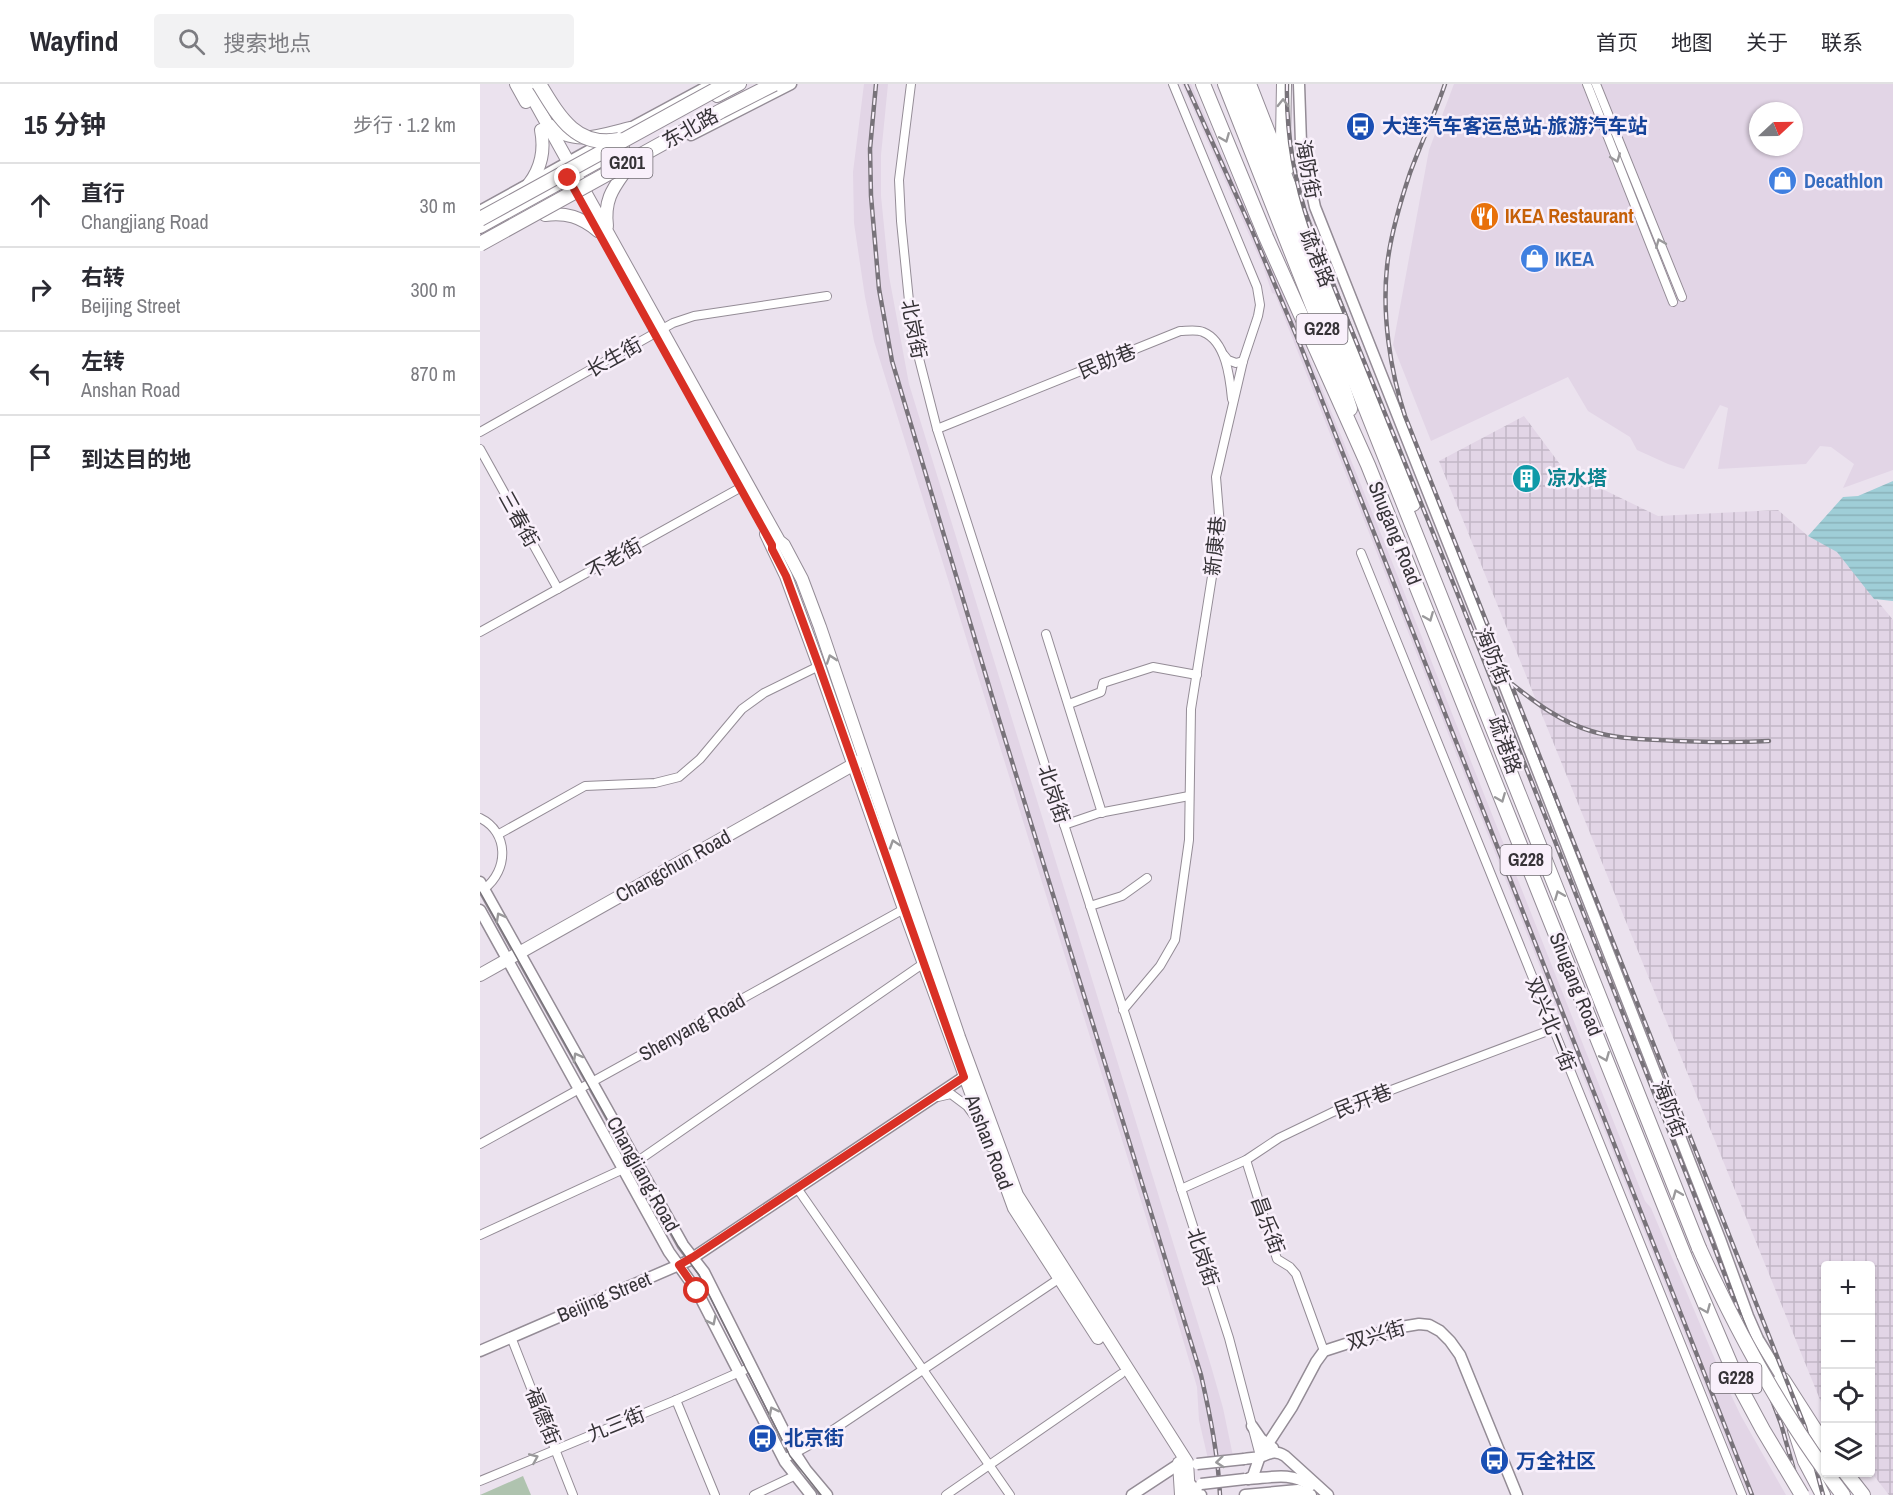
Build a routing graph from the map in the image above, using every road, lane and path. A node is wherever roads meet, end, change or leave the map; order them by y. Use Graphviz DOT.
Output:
graph roads {
  1 [pos="516,84"];
  2 [pos="525,84"];
  3 [pos="539,84"];
  4 [pos="712,84"];
  5 [pos="726,84"];
  6 [pos="740,84"];
  7 [pos="760,84"];
  8 [pos="774,84"];
  9 [pos="791,84"];
  10 [pos="911,84"];
  11 [pos="1173,84"];
  12 [pos="1203,84"];
  13 [pos="1216,84"];
  14 [pos="1225,84"];
  15 [pos="1237,84"];
  16 [pos="1249,84"];
  17 [pos="1284,84"];
  18 [pos="1299,84"];
  19 [pos="1587,84"];
  20 [pos="1596,84"];
  21 [pos="543,115"];
  22 [pos="541,130"];
  23 [pos="630,132"];
  24 [pos="622,160"];
  25 [pos="565,164"];
  26 [pos="545,175"];
  27 [pos="529,184"];
  28 [pos="577,185"];
  29 [pos="536,196"];
  30 [pos="1295,202"];
  31 [pos="524,207"];
  32 [pos="480,211"];
  33 [pos="545,215"];
  34 [pos="480,219"];
  35 [pos="480,227"];
  36 [pos="597,231"];
  37 [pos="1271,235"];
  38 [pos="480,237"];
  39 [pos="611,238"];
  40 [pos="480,244"];
  41 [pos="480,251"];
  42 [pos="827,296"];
  43 [pos="1682,297"];
  44 [pos="1673,302"];
  45 [pos="658,332"];
  46 [pos="1221,351"];
  47 [pos="1350,354"];
  48 [pos="1243,361"];
  49 [pos="1233,404"];
  50 [pos="937,429"];
  51 [pos="480,432"];
  52 [pos="480,449"];
  53 [pos="1368,465"];
  54 [pos="744,486"];
  55 [pos="1361,553"];
  56 [pos="558,590"];
  57 [pos="480,632"];
  58 [pos="1046,634"];
  59 [pos="819,666"];
  60 [pos="1197,675"];
  61 [pos="1069,704"];
  62 [pos="865,757"];
  63 [pos="854,765"];
  64 [pos="1190,796"];
  65 [pos="1102,813"];
  66 [pos="480,818"];
  67 [pos="1530,822"];
  68 [pos="1064,825"];
  69 [pos="499,834"];
  70 [pos="1147,878"];
  71 [pos="482,885"];
  72 [pos="1090,906"];
  73 [pos="904,909"];
  74 [pos="480,910"];
  75 [pos="520,953"];
  76 [pos="507,959"];
  77 [pos="924,963"];
  78 [pos="480,975"];
  79 [pos="1123,1010"];
  80 [pos="1553,1029"];
  81 [pos="964,1077"];
  82 [pos="592,1083"];
  83 [pos="578,1089"];
  84 [pos="931,1099"];
  85 [pos="984,1128"];
  86 [pos="480,1144"];
  87 [pos="1246,1160"];
  88 [pos="636,1163"];
  89 [pos="624,1169"];
  90 [pos="797,1188"];
  91 [pos="1181,1189"];
  92 [pos="480,1235"];
  93 [pos="693,1257"];
  94 [pos="679,1265"];
  95 [pos="1063,1276"];
  96 [pos="511,1337"];
  97 [pos="480,1350"];
  98 [pos="1324,1351"];
  99 [pos="751,1367"];
  100 [pos="923,1370"];
  101 [pos="739,1373"];
  102 [pos="1121,1374"];
  103 [pos="1781,1381"];
  104 [pos="676,1400"];
  105 [pos="1793,1407"];
  106 [pos="1252,1426"];
  107 [pos="1821,1440"];
  108 [pos="1268,1445"];
  109 [pos="1821,1445"];
  110 [pos="556,1449"];
  111 [pos="1278,1452"];
  112 [pos="795,1453"];
  113 [pos="1260,1456"];
  114 [pos="784,1459"];
  115 [pos="1805,1461"];
  116 [pos="1188,1463"];
  117 [pos="989,1465"];
  118 [pos="1821,1465"];
  119 [pos="794,1476"];
  120 [pos="1287,1476"];
  121 [pos="1830,1477"];
  122 [pos="1848,1477"];
  123 [pos="1263,1478"];
  124 [pos="1246,1479"];
  125 [pos="1311,1479"];
  126 [pos="480,1481"];
  127 [pos="1153,1481"];
  128 [pos="1192,1488"];
  129 [pos="1268,1494"];
  130 [pos="573,1495"];
  131 [pos="715,1495"];
  132 [pos="754,1495"];
  133 [pos="811,1495"];
  134 [pos="827,1495"];
  135 [pos="946,1495"];
  136 [pos="1010,1495"];
  137 [pos="1132,1495"];
  138 [pos="1181,1495"];
  139 [pos="1247,1495"];
  140 [pos="1311,1495"];
  141 [pos="1319,1495"];
  142 [pos="1328,1495"];
  143 [pos="1517,1495"];
  144 [pos="1742,1495"];
  145 [pos="1802,1495"];
  146 [pos="1823,1495"];
  147 [pos="1843,1495"];
  148 [pos="1863,1495"];
  1 -- 22 [label="main road, Anshan Road"];
  2 -- 21 [label="main road, Anshan Road"];
  3 -- 23 [label="highway, bridge"];
  4 -- 23 [label="street"];
  5 -- 23 [label="highway, 东北路 / G201, bridge"];
  6 -- 24 [label="main road"];
  7 -- 24 [label="main road"];
  8 -- 40 [label="highway, 东北路 / G201, bridge"];
  9 -- 24 [label="street"];
  10 -- 50 [label="street, 北岗街"];
  11 -- 48 [label="street, 新康巷"];
  12 -- 37 [label="highway, one-way"];
  13 -- 37 [label="highway"];
  14 -- 53 [label="highway, G228"];
  15 -- 47 [label="highway"];
  16 -- 30 [label="highway"];
  30 -- 17 [label="highway, G228, one-way"];
  18 -- 103 [label="street, 海防街"];
  19 -- 44 [label="street, one-way"];
  43 -- 20 [label="street, one-way"];
  21 -- 23 [label="main road"];
  21 -- 25 [label="main road, Anshan Road"];
  22 -- 25 [label="main road, Anshan Road"];
  22 -- 27 [label="main road"];
  23 -- 25 [label="street"];
  23 -- 34 [label="highway, 东北路 / G201, bridge"];
  24 -- 28 [label="main road"];
  24 -- 39 [label="main road"];
  25 -- 26 [label="street"];
  25 -- 28 [label="main road, Anshan Road"];
  26 -- 27 [label="street"];
  26 -- 29 [label="main road"];
  27 -- 32 [label="street"];
  28 -- 29 [label="main road"];
  28 -- 31 [label="main road"];
  28 -- 33 [label="street"];
  28 -- 36 [label="main road, Anshan Road"];
  28 -- 39 [label="main road, Anshan Road"];
  29 -- 31 [label="main road"];
  30 -- 47 [label="highway, 疏港路 / G228"];
  31 -- 35 [label="main road"];
  31 -- 38 [label="main road"];
  33 -- 36 [label="main road"];
  33 -- 41 [label="street"];
  36 -- 45 [label="main road, Anshan Road"];
  37 -- 53 [label="highway"];
  39 -- 45 [label="main road, Anshan Road"];
  42 -- 45 [label="street, 长生街"];
  45 -- 51 [label="street, 长生街"];
  45 -- 54 [label="main road, Anshan Road"];
  46 -- 48 [label="street"];
  46 -- 49 [label="street, 民助巷"];
  46 -- 50 [label="street, 民助巷"];
  47 -- 67 [label="highway, 疏港路 / G228"];
  48 -- 49 [label="street, 新康巷"];
  49 -- 60 [label="street, 新康巷"];
  50 -- 68 [label="street, 北岗街"];
  52 -- 56 [label="street, 三春街"];
  53 -- 145 [label="highway, Shugang Road / G228, one-way, bridge"];
  54 -- 56 [label="street, 不老街"];
  54 -- 59 [label="main road, Anshan Road"];
  62 -- 54 [label="main road, Anshan Road, one-way"];
  55 -- 80 [label="street, 双兴北一街"];
  56 -- 57 [label="street, 不老街"];
  58 -- 61 [label="street"];
  59 -- 63 [label="main road, Anshan Road"];
  59 -- 69 [label="street"];
  60 -- 61 [label="street"];
  60 -- 64 [label="street, 新康巷"];
  61 -- 65 [label="street"];
  62 -- 63 [label="main road, Changchun Road"];
  95 -- 62 [label="main road, Anshan Road, one-way"];
  63 -- 73 [label="main road, Anshan Road"];
  63 -- 75 [label="main road, Changchun Road"];
  64 -- 65 [label="street"];
  64 -- 79 [label="street, 新康巷"];
  65 -- 68 [label="street"];
  66 -- 69 [label="street"];
  118 -- 67 [label="highway, Shugang Road / G228, one-way, bridge"];
  68 -- 72 [label="street, 北岗街"];
  69 -- 71 [label="street"];
  70 -- 72 [label="street"];
  75 -- 71 [label="street, Changjiang Road, one-way"];
  72 -- 79 [label="street, 北岗街"];
  73 -- 77 [label="main road, Anshan Road"];
  73 -- 82 [label="street, Shenyang Road"];
  74 -- 76 [label="street, Changjiang Road"];
  75 -- 76 [label="main road, Changchun Road"];
  82 -- 75 [label="street, Changjiang Road, one-way"];
  76 -- 78 [label="main road, Changchun Road"];
  76 -- 83 [label="street, Changjiang Road"];
  77 -- 81 [label="main road, Anshan Road"];
  77 -- 88 [label="street"];
  79 -- 91 [label="street, 北岗街"];
  80 -- 87 [label="street, 民开巷"];
  80 -- 144 [label="street, 双兴北一街"];
  81 -- 84 [label="street, Beijing Street"];
  81 -- 85 [label="main road, Anshan Road"];
  82 -- 83 [label="street, Shenyang Road"];
  82 -- 88 [label="street, Changjiang Road"];
  83 -- 86 [label="street, Shenyang Road"];
  83 -- 89 [label="street, Changjiang Road"];
  84 -- 85 [label="street"];
  84 -- 90 [label="street, Beijing Street"];
  85 -- 95 [label="main road, Anshan Road"];
  87 -- 91 [label="street, 民开巷"];
  87 -- 98 [label="street, 昌乐街"];
  88 -- 89 [label="street"];
  88 -- 93 [label="street, Changjiang Road"];
  89 -- 92 [label="street"];
  89 -- 94 [label="street, Changjiang Road"];
  90 -- 93 [label="street, Beijing Street"];
  90 -- 100 [label="street"];
  91 -- 106 [label="street, 北岗街"];
  93 -- 94 [label="street, Beijing Street"];
  93 -- 99 [label="street, Changjiang Road"];
  94 -- 96 [label="street, Beijing Street"];
  94 -- 101 [label="street, Changjiang Road, one-way"];
  95 -- 100 [label="street"];
  95 -- 102 [label="main road, Anshan Road"];
  95 -- 116 [label="main road, Anshan Road"];
  96 -- 97 [label="street, Beijing Street"];
  96 -- 110 [label="street, 福德街"];
  98 -- 108 [label="street, 双兴街"];
  98 -- 143 [label="street, 双兴街"];
  99 -- 101 [label="street, 九三街"];
  112 -- 99 [label="street, Changjiang Road, one-way"];
  100 -- 112 [label="street"];
  100 -- 117 [label="street"];
  101 -- 104 [label="street, 九三街"];
  101 -- 114 [label="street, Changjiang Road"];
  102 -- 116 [label="main road, Anshan Road"];
  102 -- 117 [label="street"];
  103 -- 105 [label="highway"];
  104 -- 110 [label="street, 九三街"];
  104 -- 131 [label="street"];
  105 -- 107 [label="highway"];
  105 -- 115 [label="highway"];
  106 -- 108 [label="street"];
  106 -- 113 [label="street, 北岗街"];
  108 -- 111 [label="street"];
  108 -- 113 [label="street, 双兴街"];
  109 -- 115 [label="highway"];
  126 -- 110 [label="street, 九三街, one-way"];
  110 -- 130 [label="street, 福德街"];
  111 -- 113 [label="street"];
  111 -- 125 [label="street"];
  112 -- 114 [label="street"];
  112 -- 134 [label="street, Changjiang Road"];
  113 -- 116 [label="street, one-way, bridge"];
  113 -- 123 [label="street"];
  113 -- 124 [label="street, 双兴街"];
  114 -- 119 [label="street, Changjiang Road"];
  115 -- 146 [label="highway"];
  116 -- 127 [label="street"];
  116 -- 128 [label="main road, Anshan Road"];
  117 -- 135 [label="street"];
  117 -- 136 [label="street"];
  119 -- 132 [label="street"];
  119 -- 133 [label="street, Changjiang Road"];
  120 -- 123 [label="street"];
  120 -- 125 [label="street"];
  120 -- 141 [label="street"];
  121 -- 147 [label="highway, Shugang Road / G228"];
  122 -- 148 [label="highway"];
  123 -- 124 [label="street"];
  123 -- 129 [label="street"];
  123 -- 139 [label="street"];
  124 -- 128 [label="street, bridge"];
  125 -- 142 [label="street"];
  127 -- 128 [label="street"];
  127 -- 137 [label="street"];
  128 -- 138 [label="main road, Anshan Road"];
  129 -- 139 [label="street"];
  129 -- 140 [label="street"];
}
